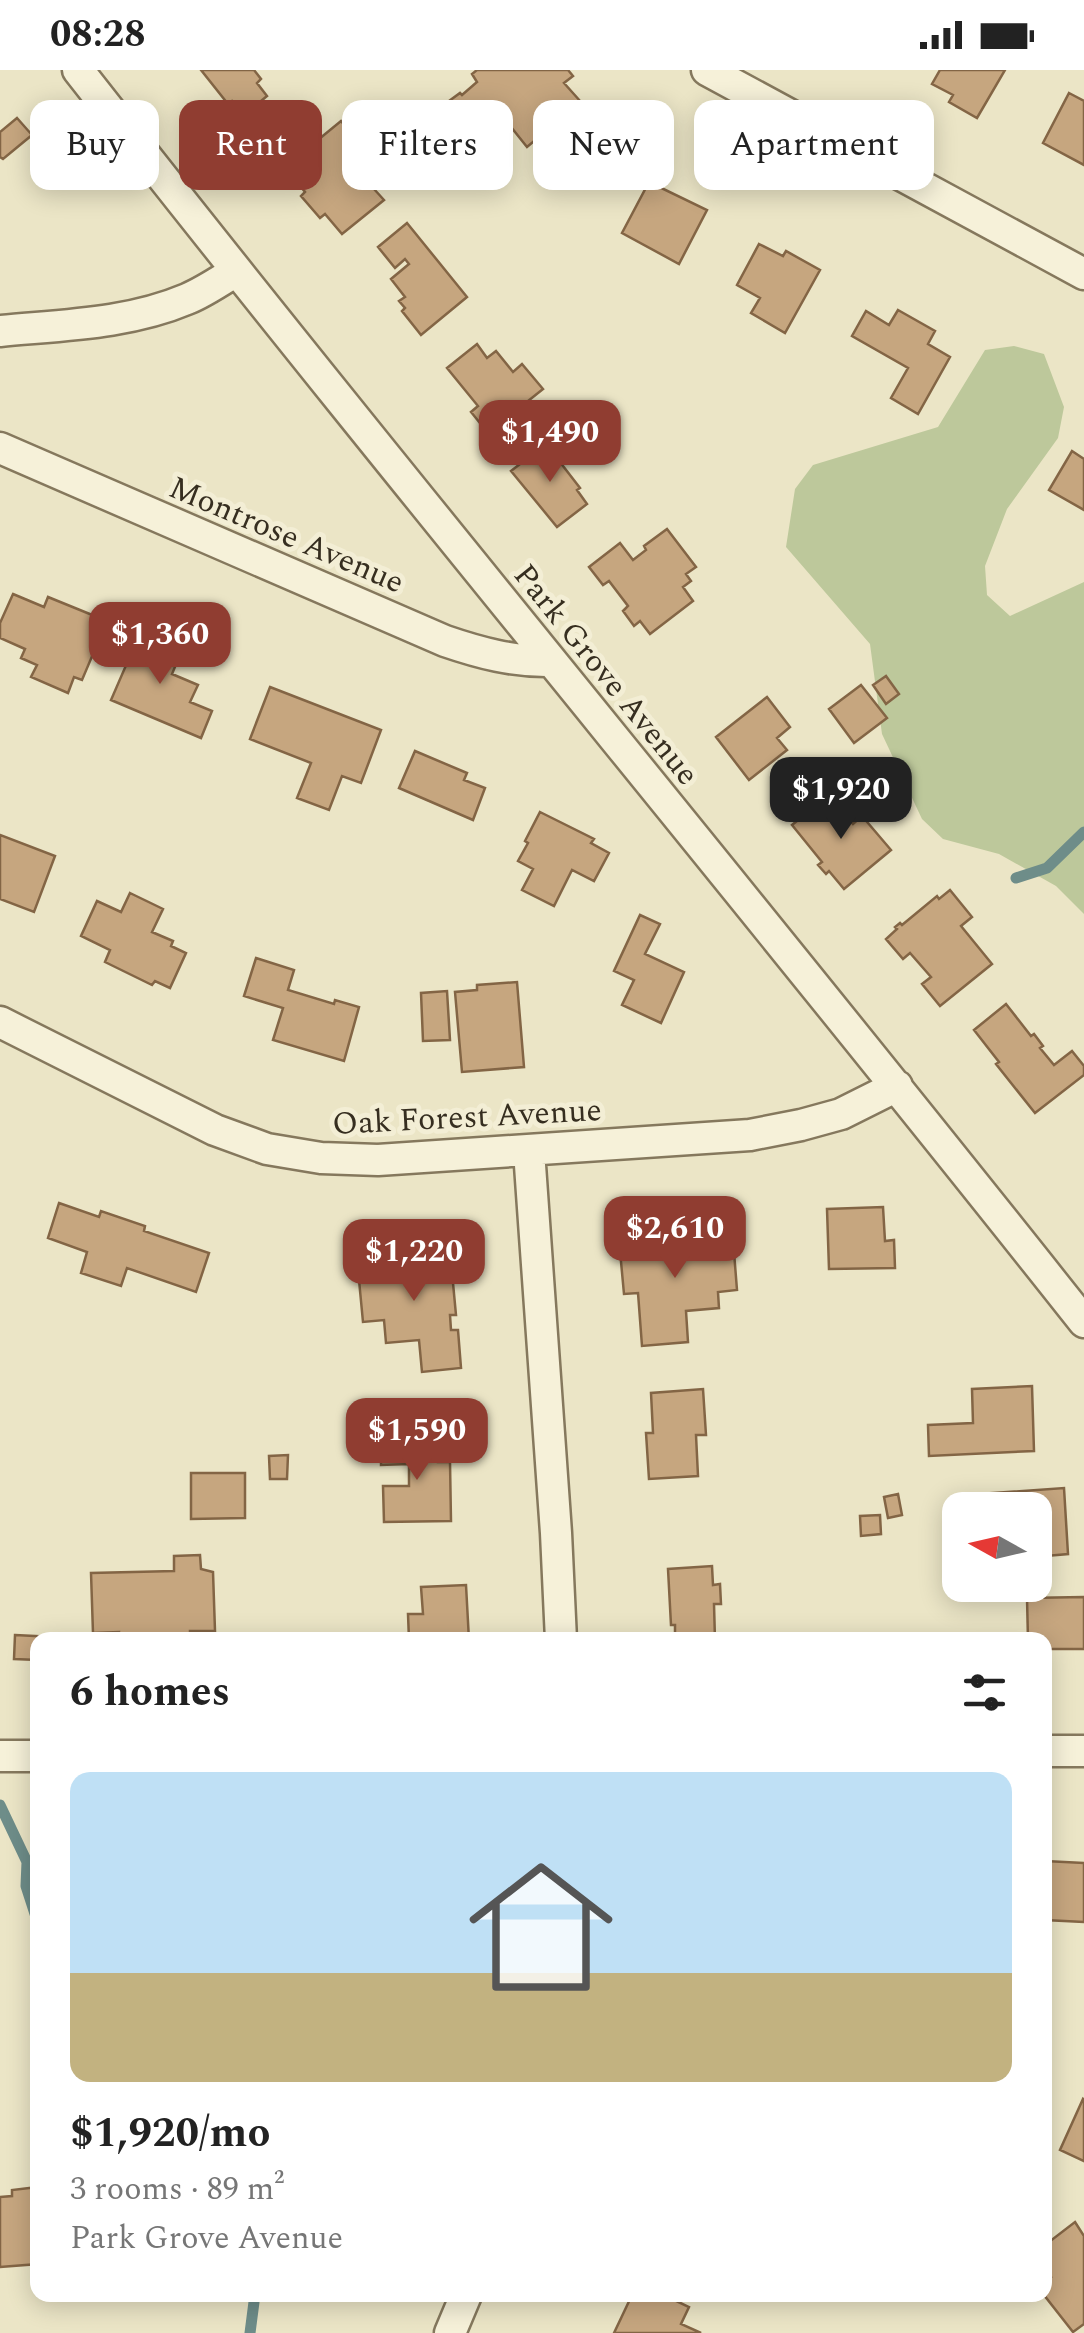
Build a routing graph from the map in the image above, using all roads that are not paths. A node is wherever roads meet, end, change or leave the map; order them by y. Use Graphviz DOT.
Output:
graph roads {
  1 [pos="78,70"];
  2 [pos="707,70"];
  3 [pos="236,272"];
  4 [pos="1084,274"];
  5 [pos="0,331"];
  6 [pos="0,448"];
  7 [pos="552,662"];
  8 [pos="0,1022"];
  9 [pos="897,1086"];
  10 [pos="529,1151"];
  11 [pos="1084,1322"];
  12 [pos="561,1632"];
  13 [pos="1052,1751"];
  14 [pos="1084,1751"];
  15 [pos="0,1756"];
  16 [pos="30,1756"];
  17 [pos="463,2302"];
  18 [pos="450,2333"];
  1 -- 3 [label="street, Park Grove Avenue"];
  2 -- 4 [label="street"];
  3 -- 5 [label="street"];
  3 -- 7 [label="street, Park Grove Avenue"];
  6 -- 7 [label="street, Montrose Avenue"];
  7 -- 9 [label="street, Park Grove Avenue"];
  8 -- 10 [label="street, Oak Forest Avenue"];
  9 -- 10 [label="street, Oak Forest Avenue"];
  9 -- 11 [label="street, Park Grove Avenue"];
  10 -- 12 [label="street"];
  13 -- 14 [label="street"];
  15 -- 16 [label="street"];
  17 -- 18 [label="street"];
}
